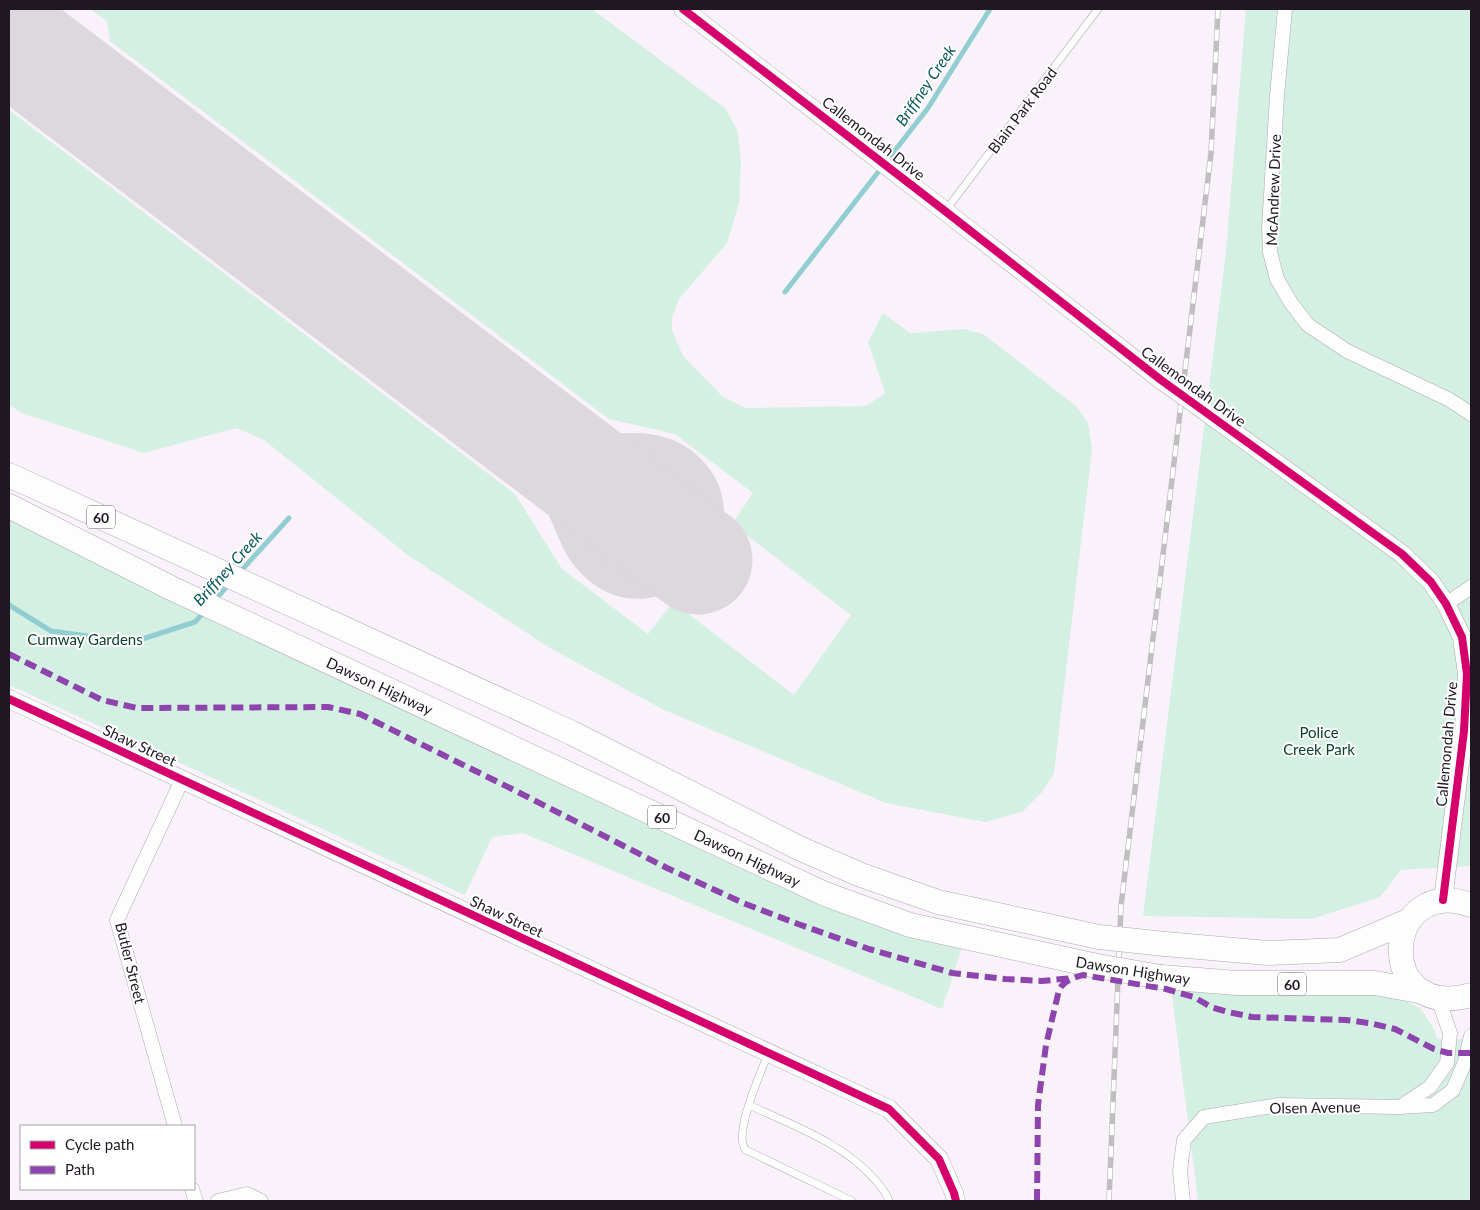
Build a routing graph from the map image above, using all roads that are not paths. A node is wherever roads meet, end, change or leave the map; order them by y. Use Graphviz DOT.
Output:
graph roads {
  1 [pos="682,9"];
  2 [pos="1098,9"];
  3 [pos="1285,9"];
  4 [pos="945,211"];
  5 [pos="1471,414"];
  6 [pos="9,475"];
  7 [pos="9,506"];
  8 [pos="1471,587"];
  9 [pos="1446,604"];
  10 [pos="9,699"];
  11 [pos="182,780"];
  12 [pos="1442,900"];
  13 [pos="1471,904"];
  14 [pos="1408,921"];
  15 [pos="1431,995"];
  16 [pos="1471,995"];
  17 [pos="1471,1036"];
  18 [pos="769,1053"];
  19 [pos="749,1105"];
  20 [pos="1399,1107"];
  21 [pos="175,1125"];
  22 [pos="218,1201"];
  23 [pos="261,1201"];
  24 [pos="852,1201"];
  25 [pos="889,1201"];
  26 [pos="956,1201"];
  27 [pos="1183,1201"];
  1 -- 4 [label="street, Callemondah Drive"];
  2 -- 4 [label="lane, Blain Park Road"];
  3 -- 5 [label="street, McAndrew Drive"];
  4 -- 9 [label="street, Callemondah Drive, bridge"];
  6 -- 14 [label="highway, Dawson Highway / 60, bridge"];
  7 -- 15 [label="highway, Dawson Highway / 60, bridge"];
  8 -- 9 [label="street"];
  9 -- 12 [label="street, Callemondah Drive"];
  10 -- 11 [label="street, Shaw Street"];
  11 -- 18 [label="street, Shaw Street"];
  11 -- 21 [label="street, Butler Street"];
  12 -- 13 [label="highway"];
  12 -- 14 [label="highway, 60"];
  14 -- 15 [label="highway"];
  15 -- 16 [label="highway, 60"];
  15 -- 20 [label="street"];
  17 -- 20 [label="street, Olsen Avenue"];
  18 -- 19 [label="lane"];
  18 -- 26 [label="street, Shaw Street"];
  19 -- 24 [label="lane"];
  19 -- 25 [label="lane"];
  20 -- 27 [label="street, Olsen Avenue"];
  22 -- 23 [label="street"];
}
